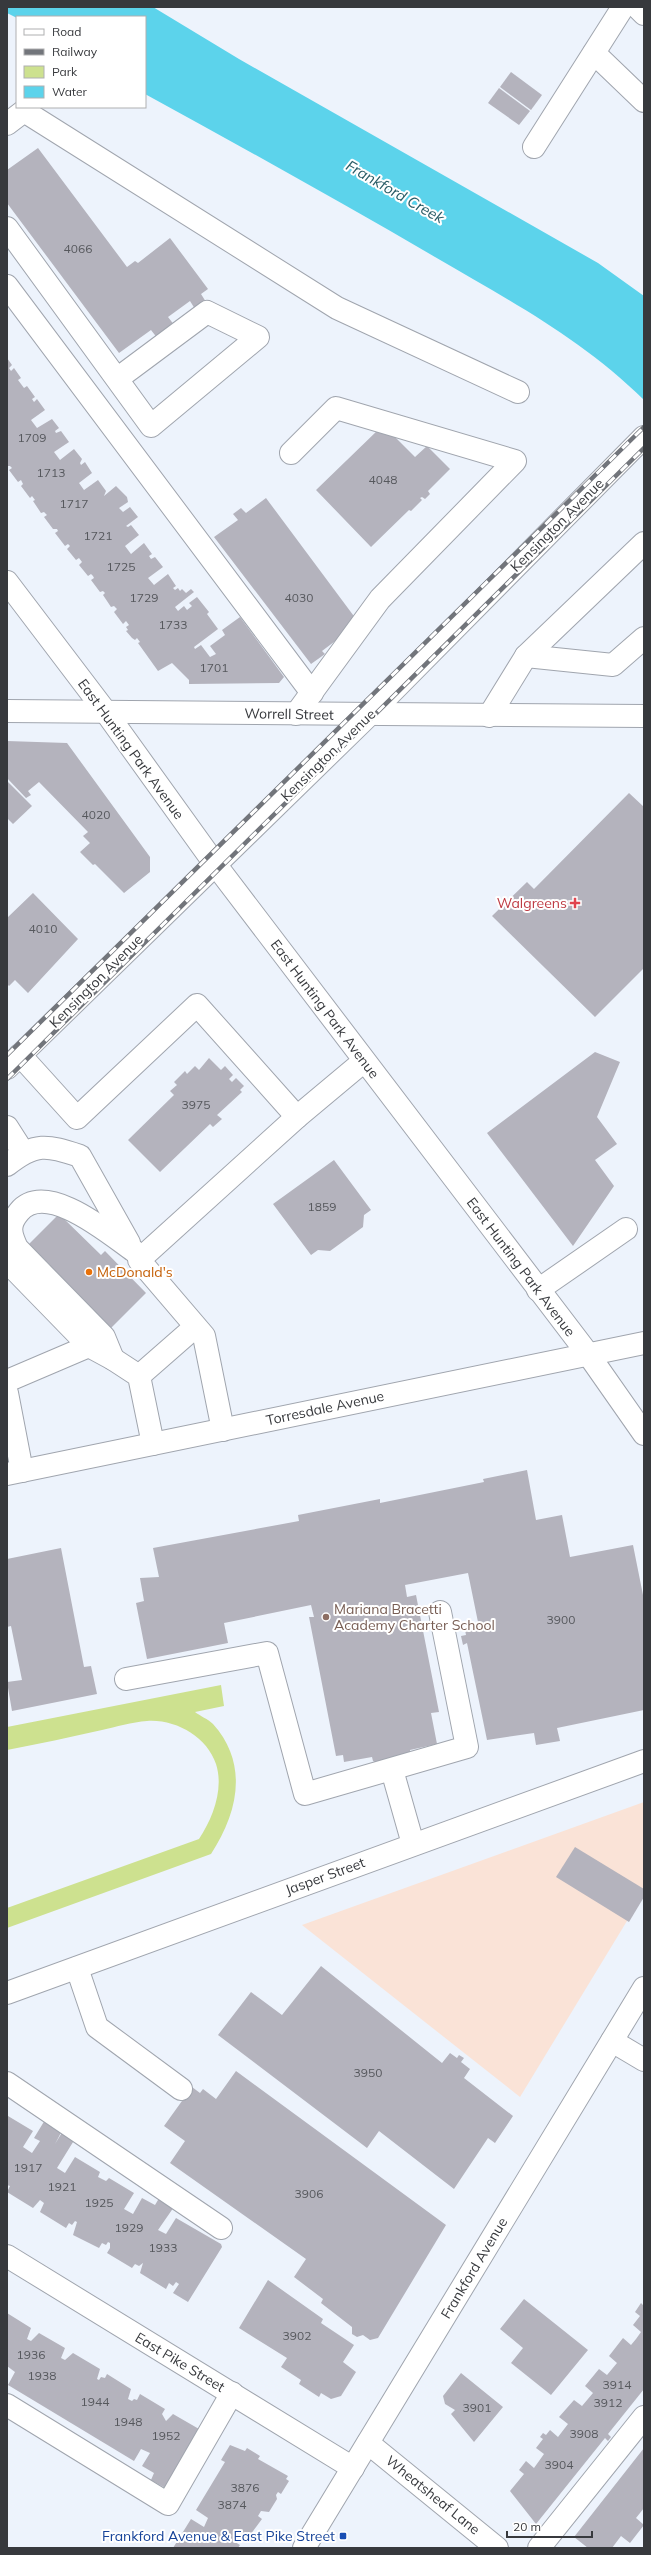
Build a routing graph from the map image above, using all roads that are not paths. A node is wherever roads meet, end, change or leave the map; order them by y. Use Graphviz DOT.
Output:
graph roads {
  1 [pos="622,7"];
  2 [pos="637,7"];
  3 [pos="644,14"];
  4 [pos="594,52"];
  5 [pos="644,101"];
  6 [pos="7,124"];
  7 [pos="534,146"];
  8 [pos="7,228"];
  9 [pos="7,286"];
  10 [pos="117,379"];
  11 [pos="518,392"];
  12 [pos="644,437"];
  13 [pos="291,453"];
  14 [pos="644,543"];
  15 [pos="7,582"];
  16 [pos="644,638"];
  17 [pos="526,656"];
  18 [pos="312,693"];
  19 [pos="7,711"];
  20 [pos="105,711"];
  21 [pos="296,714"];
  22 [pos="369,715"];
  23 [pos="489,716"];
  24 [pos="644,716"];
  25 [pos="215,864"];
  26 [pos="364,1061"];
  27 [pos="13,1062"];
  28 [pos="297,1117"];
  29 [pos="7,1127"];
  30 [pos="15,1159"];
  31 [pos="626,1229"];
  32 [pos="7,1253"];
  33 [pos="136,1256"];
  34 [pos="538,1290"];
  35 [pos="195,1327"];
  36 [pos="644,1343"];
  37 [pos="89,1346"];
  38 [pos="588,1354"];
  39 [pos="113,1359"];
  40 [pos="139,1376"];
  41 [pos="7,1381"];
  42 [pos="7,1393"];
  43 [pos="223,1430"];
  44 [pos="644,1434"];
  45 [pos="153,1444"];
  46 [pos="15,1473"];
  47 [pos="440,1612"];
  48 [pos="126,1679"];
  49 [pos="644,1761"];
  50 [pos="392,1770"];
  51 [pos="413,1844"];
  52 [pos="77,1968"];
  53 [pos="644,1988"];
  54 [pos="7,1993"];
  55 [pos="612,2041"];
  56 [pos="644,2060"];
  57 [pos="7,2083"];
  58 [pos="182,2089"];
  59 [pos="221,2228"];
  60 [pos="7,2256"];
  61 [pos="232,2393"];
  62 [pos="7,2405"];
  63 [pos="644,2417"];
  64 [pos="368,2443"];
  65 [pos="353,2468"];
  66 [pos="304,2548"];
  67 [pos="497,2548"];
  68 [pos="539,2548"];
  1 -- 4 [label="street"];
  2 -- 3 [label="street"];
  4 -- 5 [label="street"];
  4 -- 7 [label="street"];
  6 -- 11 [label="street"];
  8 -- 10 [label="street"];
  9 -- 18 [label="street"];
  10 -- 10 [label="street"];
  12 -- 22 [label="street, Kensington Avenue"];
  13 -- 18 [label="street"];
  14 -- 17 [label="street"];
  15 -- 20 [label="street, East Hunting Park Avenue"];
  16 -- 17 [label="street"];
  17 -- 23 [label="street"];
  18 -- 21 [label="street"];
  19 -- 20 [label="street, Worrell Street"];
  20 -- 21 [label="street, Worrell Street"];
  20 -- 25 [label="street, East Hunting Park Avenue"];
  21 -- 22 [label="street, Worrell Street"];
  22 -- 23 [label="street, Worrell Street"];
  22 -- 25 [label="street, Kensington Avenue"];
  23 -- 24 [label="street, Worrell Street"];
  25 -- 26 [label="street, East Hunting Park Avenue"];
  25 -- 27 [label="street, Kensington Avenue"];
  26 -- 28 [label="street"];
  26 -- 34 [label="street, East Hunting Park Avenue"];
  27 -- 28 [label="street"];
  28 -- 33 [label="street"];
  29 -- 30 [label="street"];
  30 -- 33 [label="street"];
  31 -- 34 [label="street"];
  32 -- 37 [label="street"];
  33 -- 35 [label="street"];
  33 -- 39 [label="street"];
  34 -- 38 [label="street, East Hunting Park Avenue"];
  35 -- 40 [label="street"];
  35 -- 43 [label="street"];
  36 -- 38 [label="street, Torresdale Avenue"];
  37 -- 39 [label="street"];
  37 -- 41 [label="street"];
  38 -- 43 [label="street, Torresdale Avenue"];
  38 -- 44 [label="street, East Hunting Park Avenue"];
  39 -- 40 [label="street"];
  40 -- 45 [label="street"];
  42 -- 46 [label="street"];
  43 -- 45 [label="street, Torresdale Avenue"];
  45 -- 46 [label="street, Torresdale Avenue"];
  47 -- 50 [label="street"];
  48 -- 50 [label="street"];
  49 -- 51 [label="street, Jasper Street"];
  50 -- 51 [label="street"];
  51 -- 52 [label="street, Jasper Street"];
  52 -- 54 [label="street, Jasper Street"];
  52 -- 58 [label="street"];
  53 -- 55 [label="street, Frankford Avenue"];
  55 -- 56 [label="street"];
  55 -- 64 [label="street, Frankford Avenue"];
  57 -- 59 [label="street"];
  60 -- 61 [label="street, East Pike Street"];
  61 -- 62 [label="street"];
  61 -- 65 [label="street, East Pike Street"];
  63 -- 68 [label="street"];
  64 -- 65 [label="street, Frankford Avenue"];
  64 -- 67 [label="street, Wheatsheaf Lane"];
  65 -- 66 [label="street, Frankford Avenue"];
}
